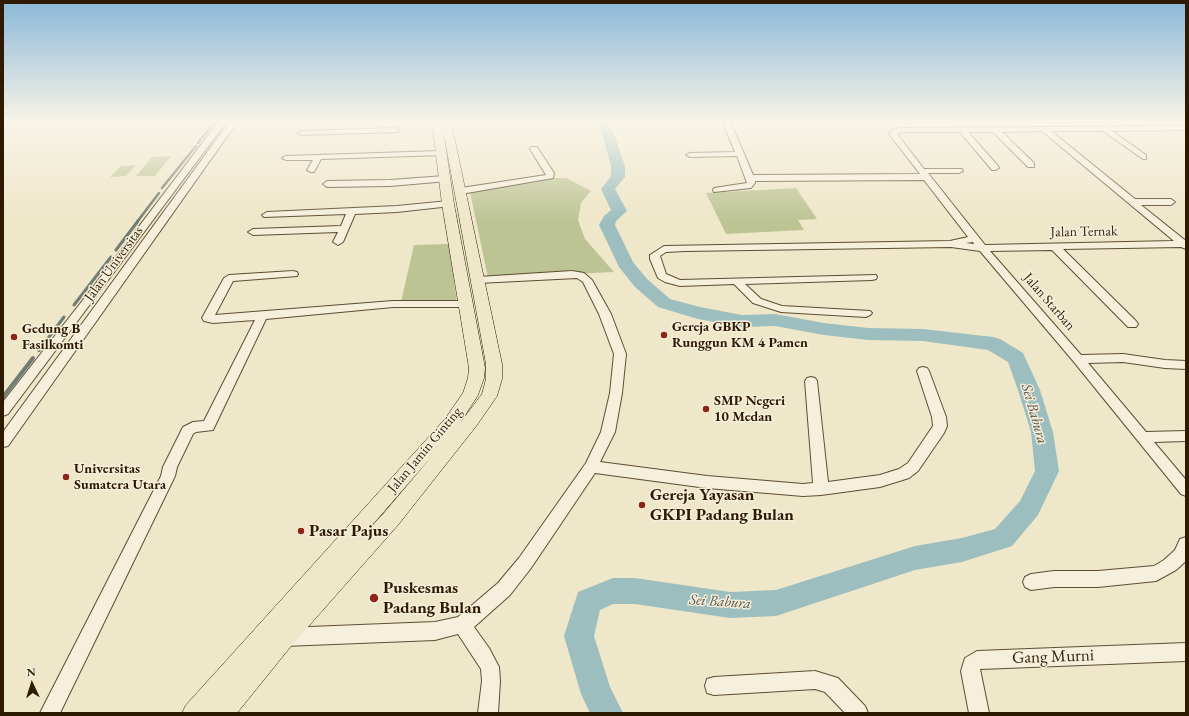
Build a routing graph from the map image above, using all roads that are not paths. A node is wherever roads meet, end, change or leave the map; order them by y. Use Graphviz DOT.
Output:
graph roads {
  1 [pos="198,154"];
  2 [pos="210,154"];
  3 [pos="381,154"];
  4 [pos="440,154"];
  5 [pos="453,154"];
  6 [pos="538,154"];
  7 [pos="719,154"];
  8 [pos="740,154"];
  9 [pos="907,154"];
  10 [pos="983,154"];
  11 [pos="1020,154"];
  12 [pos="1075,154"];
  13 [pos="1139,154"];
  14 [pos="690,155"];
  15 [pos="318,157"];
  16 [pos="1143,157"];
  17 [pos="286,158"];
  18 [pos="1031,165"];
  19 [pos="995,168"];
  20 [pos="311,170"];
  21 [pos="959,171"];
  22 [pos="923,174"];
  23 [pos="750,178"];
  24 [pos="445,179"];
  25 [pos="327,184"];
  26 [pos="184,190"];
  27 [pos="717,190"];
  28 [pos="171,191"];
  29 [pos="460,191"];
  30 [pos="1133,202"];
  31 [pos="1171,202"];
  32 [pos="448,204"];
  33 [pos="352,211"];
  34 [pos="267,215"];
  35 [pos="147,223"];
  36 [pos="160,223"];
  37 [pos="460,225"];
  38 [pos="344,229"];
  39 [pos="253,232"];
  40 [pos="338,242"];
  41 [pos="979,244"];
  42 [pos="1185,244"];
  43 [pos="1054,246"];
  44 [pos="140,252"];
  45 [pos="125,253"];
  46 [pos="293,274"];
  47 [pos="872,277"];
  48 [pos="478,280"];
  49 [pos="736,281"];
  50 [pos="112,292"];
  51 [pos="94,294"];
  52 [pos="466,304"];
  53 [pos="866,314"];
  54 [pos="262,316"];
  55 [pos="1132,324"];
  56 [pos="1078,360"];
  57 [pos="61,363"];
  58 [pos="39,364"];
  59 [pos="1186,365"];
  60 [pos="923,371"];
  61 [pos="811,381"];
  62 [pos="3,411"];
  63 [pos="1186,436"];
  64 [pos="1143,437"];
  65 [pos="3,442"];
  66 [pos="591,467"];
  67 [pos="821,489"];
  68 [pos="1186,490"];
  69 [pos="1186,544"];
  70 [pos="1031,582"];
  71 [pos="462,625"];
  72 [pos="284,637"];
  73 [pos="1186,652"];
  74 [pos="714,686"];
  75 [pos="50,713"];
  76 [pos="194,713"];
  77 [pos="222,713"];
  78 [pos="488,713"];
  79 [pos="858,713"];
  80 [pos="979,713"];
  1 -- 28 [label="street, Jalan Universitas"];
  2 -- 26 [label="street, Jalan Universitas"];
  3 -- 15 [label="street"];
  4 -- 24 [label="main road, Jalan Jamin Ginting"];
  5 -- 29 [label="main road, Jalan Jamin Ginting"];
  6 -- 29 [label="street"];
  7 -- 14 [label="street"];
  8 -- 23 [label="street"];
  9 -- 22 [label="street, Jalan Starban"];
  10 -- 19 [label="street"];
  11 -- 18 [label="street"];
  12 -- 30 [label="street"];
  13 -- 16 [label="street"];
  15 -- 17 [label="street"];
  15 -- 20 [label="street"];
  21 -- 22 [label="street"];
  22 -- 23 [label="street"];
  22 -- 41 [label="street, Jalan Starban"];
  23 -- 27 [label="street"];
  24 -- 25 [label="street"];
  24 -- 32 [label="main road, Jalan Jamin Ginting"];
  26 -- 28 [label="street"];
  26 -- 36 [label="street, Jalan Universitas"];
  28 -- 35 [label="street, Jalan Universitas"];
  29 -- 37 [label="main road, Jalan Jamin Ginting"];
  30 -- 31 [label="street"];
  30 -- 42 [label="street"];
  32 -- 33 [label="street"];
  32 -- 37 [label="main road, Jalan Jamin Ginting"];
  33 -- 34 [label="street"];
  33 -- 38 [label="street"];
  35 -- 36 [label="street"];
  35 -- 45 [label="street, Jalan Universitas"];
  36 -- 44 [label="street, Jalan Universitas"];
  37 -- 48 [label="main road, Jalan Jamin Ginting"];
  37 -- 52 [label="main road, Jalan Jamin Ginting"];
  38 -- 39 [label="street"];
  38 -- 40 [label="street"];
  41 -- 43 [label="street, Jalan Ternak"];
  41 -- 49 [label="street, Jalan Ternak"];
  41 -- 56 [label="street, Jalan Starban"];
  42 -- 43 [label="street, Jalan Ternak"];
  43 -- 55 [label="street"];
  44 -- 45 [label="street"];
  44 -- 50 [label="street, Jalan Universitas"];
  45 -- 51 [label="street, Jalan Universitas"];
  46 -- 54 [label="street"];
  47 -- 49 [label="street"];
  48 -- 66 [label="street"];
  48 -- 72 [label="main road, Jalan Jamin Ginting"];
  49 -- 53 [label="street"];
  50 -- 51 [label="street"];
  50 -- 57 [label="street, Jalan Universitas"];
  51 -- 58 [label="street, Jalan Universitas"];
  52 -- 54 [label="street"];
  52 -- 76 [label="main road, Jalan Jamin Ginting"];
  54 -- 75 [label="street"];
  56 -- 59 [label="street"];
  56 -- 64 [label="street, Jalan Starban"];
  57 -- 58 [label="street"];
  57 -- 65 [label="street, Jalan Universitas"];
  58 -- 62 [label="street, Jalan Universitas"];
  60 -- 67 [label="street"];
  61 -- 67 [label="street"];
  63 -- 64 [label="street"];
  64 -- 68 [label="street, Jalan Starban"];
  66 -- 67 [label="street"];
  66 -- 71 [label="street"];
  69 -- 70 [label="street"];
  71 -- 72 [label="street"];
  71 -- 78 [label="street"];
  72 -- 77 [label="main road, Jalan Jamin Ginting"];
  73 -- 80 [label="street, Gang Murni"];
  74 -- 79 [label="street"];
}
